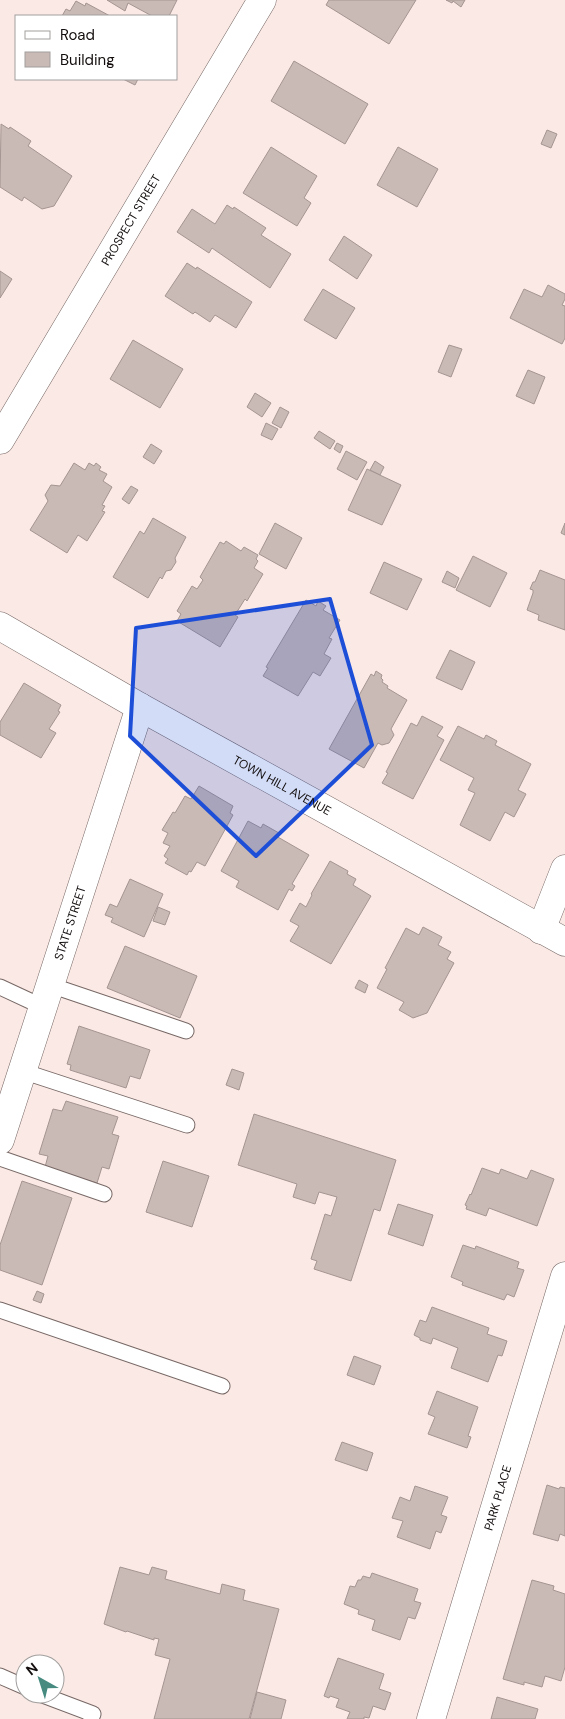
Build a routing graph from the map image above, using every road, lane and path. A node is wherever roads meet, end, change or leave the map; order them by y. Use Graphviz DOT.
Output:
graph roads {
  1 [pos="262,0"];
  2 [pos="0,440"];
  3 [pos="0,626"];
  4 [pos="140,707"];
  5 [pos="565,869"];
  6 [pos="541,930"];
  7 [pos="565,942"];
  8 [pos="0,987"];
  9 [pos="47,996"];
  10 [pos="186,1031"];
  11 [pos="22,1071"];
  12 [pos="187,1125"];
  13 [pos="0,1140"];
  14 [pos="0,1158"];
  15 [pos="104,1194"];
  16 [pos="565,1276"];
  17 [pos="0,1310"];
  18 [pos="222,1386"];
  19 [pos="0,1676"];
  20 [pos="15,1683"];
  21 [pos="65,1703"];
  22 [pos="91,1719"];
  23 [pos="431,1719"];
  1 -- 2 [label="street, PROSPECT STREET"];
  3 -- 4 [label="street, TOWN HILL AVENUE"];
  4 -- 6 [label="street, TOWN HILL AVENUE"];
  4 -- 9 [label="street, STATE STREET"];
  5 -- 6 [label="street"];
  6 -- 7 [label="street, TOWN HILL AVENUE"];
  8 -- 9 [label="lane"];
  9 -- 10 [label="lane"];
  9 -- 11 [label="street, STATE STREET"];
  11 -- 12 [label="lane"];
  11 -- 13 [label="street, STATE STREET"];
  14 -- 15 [label="lane"];
  16 -- 23 [label="street, PARK PLACE"];
  17 -- 18 [label="lane"];
  19 -- 20 [label="lane"];
  21 -- 22 [label="lane"];
}
